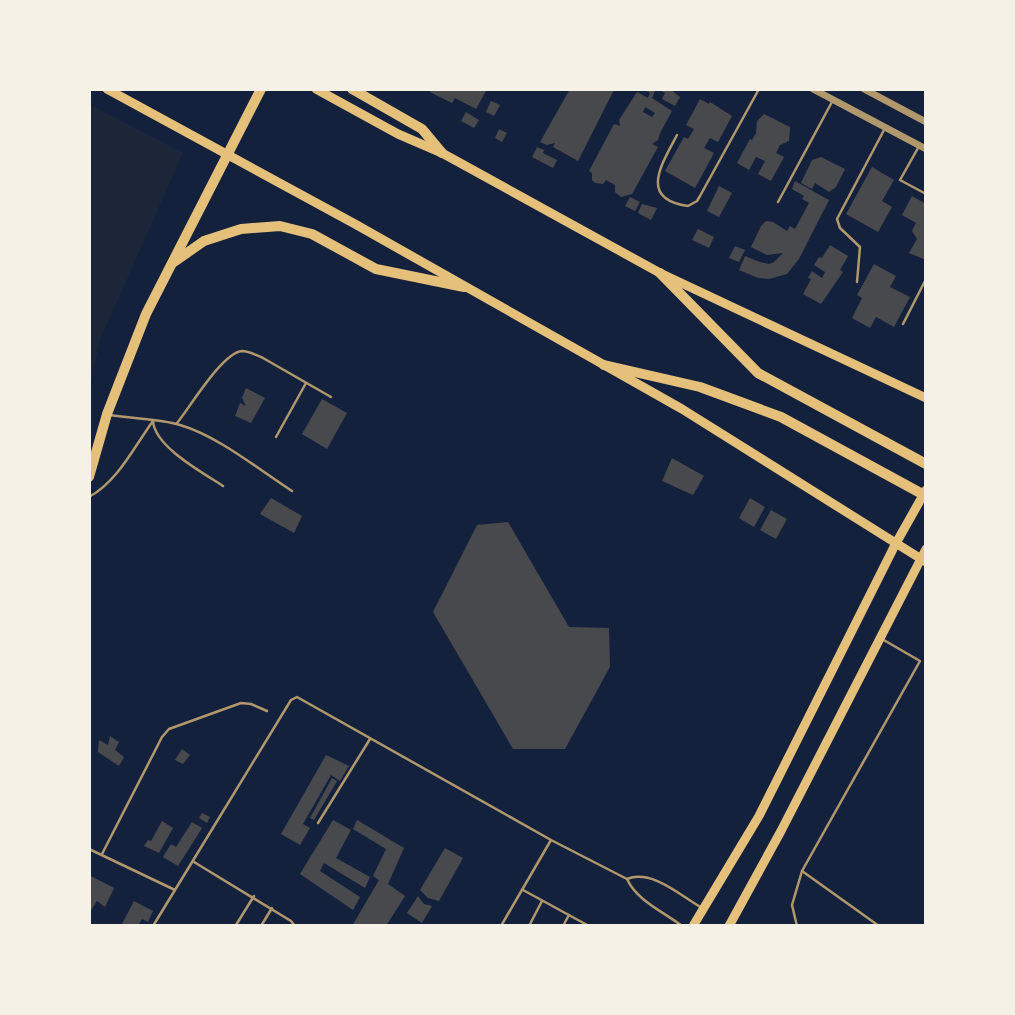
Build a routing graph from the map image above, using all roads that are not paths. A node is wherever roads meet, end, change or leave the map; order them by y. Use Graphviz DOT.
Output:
graph roads {
  1 [pos="107,89"];
  2 [pos="261,89"];
  3 [pos="316,89"];
  4 [pos="352,89"];
  5 [pos="760,89"];
  6 [pos="813,89"];
  7 [pos="864,89"];
  8 [pos="833,100"];
  9 [pos="926,122"];
  10 [pos="886,128"];
  11 [pos="677,135"];
  12 [pos="923,147"];
  13 [pos="442,153"];
  14 [pos="926,194"];
  15 [pos="778,202"];
  16 [pos="170,264"];
  17 [pos="660,274"];
  18 [pos="926,279"];
  19 [pos="857,282"];
  20 [pos="464,286"];
  21 [pos="903,324"];
  22 [pos="604,365"];
  23 [pos="306,383"];
  24 [pos="331,397"];
  25 [pos="926,398"];
  26 [pos="107,414"];
  27 [pos="153,421"];
  28 [pos="176,424"];
  29 [pos="276,437"];
  30 [pos="926,464"];
  31 [pos="89,477"];
  32 [pos="223,486"];
  33 [pos="926,490"];
  34 [pos="292,491"];
  35 [pos="926,496"];
  36 [pos="89,497"];
  37 [pos="895,545"];
  38 [pos="926,549"];
  39 [pos="923,561"];
  40 [pos="882,639"];
  41 [pos="920,662"];
  42 [pos="926,665"];
  43 [pos="267,712"];
  44 [pos="370,739"];
  45 [pos="318,823"];
  46 [pos="551,840"];
  47 [pos="89,849"];
  48 [pos="102,854"];
  49 [pos="194,862"];
  50 [pos="802,871"];
  51 [pos="627,879"];
  52 [pos="175,890"];
  53 [pos="523,890"];
  54 [pos="254,896"];
  55 [pos="542,901"];
  56 [pos="272,908"];
  57 [pos="703,909"];
  58 [pos="569,915"];
  59 [pos="236,925"];
  60 [pos="153,926"];
  61 [pos="261,926"];
  62 [pos="295,926"];
  63 [pos="501,926"];
  64 [pos="528,926"];
  65 [pos="563,926"];
  66 [pos="589,926"];
  67 [pos="682,926"];
  68 [pos="693,926"];
  69 [pos="729,926"];
  70 [pos="797,926"];
  71 [pos="878,926"];
  1 -- 20 [label="main road"];
  2 -- 16 [label="highway"];
  3 -- 13 [label="main road"];
  4 -- 13 [label="highway"];
  5 -- 11 [label="lane"];
  6 -- 8 [label="street"];
  7 -- 9 [label="street"];
  8 -- 10 [label="street"];
  8 -- 15 [label="lane"];
  10 -- 12 [label="street"];
  10 -- 19 [label="lane"];
  12 -- 14 [label="lane"];
  13 -- 17 [label="main road"];
  16 -- 20 [label="highway"];
  16 -- 26 [label="highway"];
  17 -- 25 [label="main road"];
  17 -- 30 [label="highway"];
  18 -- 21 [label="lane"];
  20 -- 22 [label="main road"];
  22 -- 35 [label="highway"];
  22 -- 37 [label="main road"];
  23 -- 24 [label="lane"];
  23 -- 28 [label="lane"];
  23 -- 29 [label="lane"];
  26 -- 27 [label="lane"];
  26 -- 31 [label="highway"];
  27 -- 28 [label="lane"];
  27 -- 32 [label="lane"];
  27 -- 36 [label="lane"];
  28 -- 34 [label="lane"];
  33 -- 37 [label="main road"];
  37 -- 39 [label="main road"];
  37 -- 57 [label="main road"];
  38 -- 39 [label="main road"];
  39 -- 40 [label="main road"];
  40 -- 41 [label="lane"];
  40 -- 69 [label="main road"];
  41 -- 42 [label="lane"];
  41 -- 50 [label="lane"];
  43 -- 48 [label="lane"];
  44 -- 45 [label="lane"];
  44 -- 46 [label="lane"];
  44 -- 49 [label="lane"];
  46 -- 51 [label="lane"];
  46 -- 53 [label="lane"];
  47 -- 48 [label="lane"];
  48 -- 52 [label="lane"];
  49 -- 52 [label="lane"];
  49 -- 54 [label="lane"];
  50 -- 70 [label="lane"];
  50 -- 71 [label="lane"];
  51 -- 57 [label="lane"];
  51 -- 67 [label="lane"];
  52 -- 60 [label="lane"];
  53 -- 55 [label="lane"];
  53 -- 63 [label="lane"];
  54 -- 56 [label="lane"];
  54 -- 59 [label="lane"];
  55 -- 58 [label="lane"];
  55 -- 64 [label="lane"];
  56 -- 61 [label="lane"];
  56 -- 62 [label="lane"];
  57 -- 68 [label="main road"];
  58 -- 65 [label="lane"];
  58 -- 66 [label="lane"];
}
